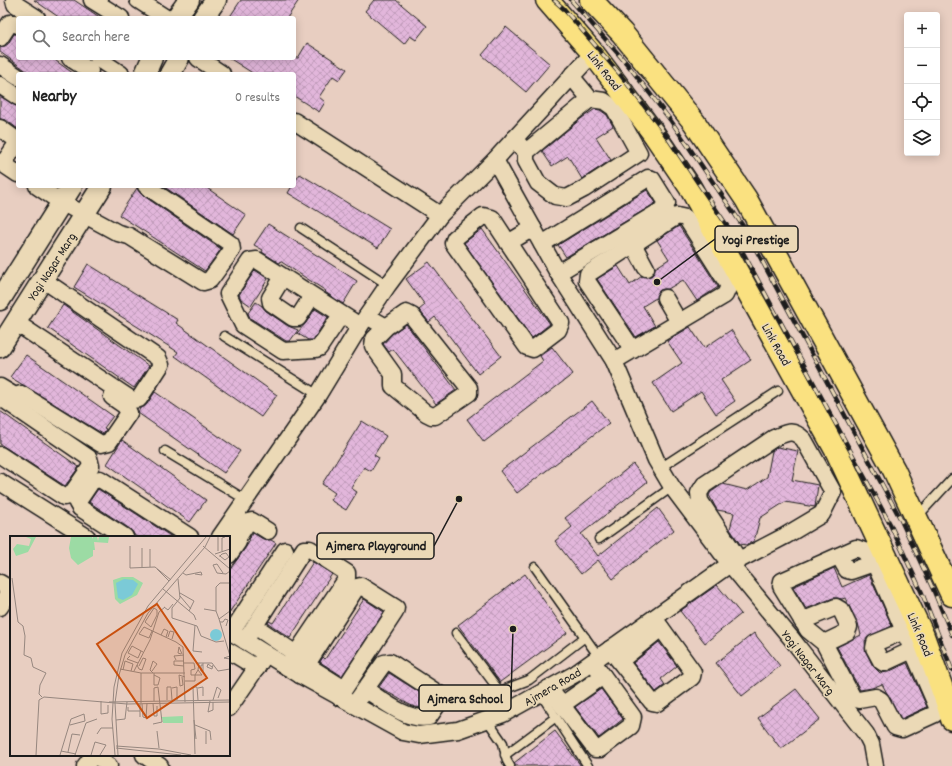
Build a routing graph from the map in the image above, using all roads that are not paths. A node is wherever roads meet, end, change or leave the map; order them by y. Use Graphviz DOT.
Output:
graph roads {
  1 [pos="14,0"];
  2 [pos="92,0"];
  3 [pos="138,0"];
  4 [pos="189,0"];
  5 [pos="216,0"];
  6 [pos="547,0"];
  7 [pos="591,0"];
  8 [pos="34,16"];
  9 [pos="118,16"];
  10 [pos="163,16"];
  11 [pos="177,16"];
  12 [pos="204,16"];
  13 [pos="16,24"];
  14 [pos="0,38"];
  15 [pos="592,53"];
  16 [pos="78,60"];
  17 [pos="151,60"];
  18 [pos="178,60"];
  19 [pos="201,60"];
  20 [pos="93,64"];
  21 [pos="0,65"];
  22 [pos="115,72"];
  23 [pos="146,72"];
  24 [pos="171,72"];
  25 [pos="219,72"];
  26 [pos="16,76"];
  27 [pos="571,76"];
  28 [pos="0,85"];
  29 [pos="16,96"];
  30 [pos="590,99"];
  31 [pos="296,122"];
  32 [pos="0,128"];
  33 [pos="514,139"];
  34 [pos="658,139"];
  35 [pos="16,140"];
  36 [pos="16,144"];
  37 [pos="526,152"];
  38 [pos="640,153"];
  39 [pos="495,160"];
  40 [pos="2,163"];
  41 [pos="16,173"];
  42 [pos="39,188"];
  43 [pos="71,188"];
  44 [pos="101,188"];
  45 [pos="149,188"];
  46 [pos="61,202"];
  47 [pos="84,215"];
  48 [pos="440,215"];
  49 [pos="301,228"];
  50 [pos="533,228"];
  51 [pos="546,241"];
  52 [pos="508,243"];
  53 [pos="633,244"];
  54 [pos="646,268"];
  55 [pos="564,275"];
  56 [pos="283,277"];
  57 [pos="42,280"];
  58 [pos="388,285"];
  59 [pos="592,288"];
  60 [pos="312,296"];
  61 [pos="665,298"];
  62 [pos="576,299"];
  63 [pos="0,300"];
  64 [pos="546,301"];
  65 [pos="341,315"];
  66 [pos="364,321"];
  67 [pos="679,322"];
  68 [pos="13,326"];
  69 [pos="386,327"];
  70 [pos="224,336"];
  71 [pos="0,347"];
  72 [pos="632,350"];
  73 [pos="614,361"];
  74 [pos="0,387"];
  75 [pos="778,391"];
  76 [pos="318,395"];
  77 [pos="0,397"];
  78 [pos="823,427"];
  79 [pos="804,440"];
  80 [pos="165,452"];
  81 [pos="0,455"];
  82 [pos="660,468"];
  83 [pos="29,474"];
  84 [pos="952,479"];
  85 [pos="0,482"];
  86 [pos="672,487"];
  87 [pos="842,487"];
  88 [pos="17,493"];
  89 [pos="246,500"];
  90 [pos="96,518"];
  91 [pos="916,518"];
  92 [pos="268,531"];
  93 [pos="86,536"];
  94 [pos="123,536"];
  95 [pos="188,536"];
  96 [pos="221,536"];
  97 [pos="599,539"];
  98 [pos="230,549"];
  99 [pos="285,550"];
  100 [pos="735,562"];
  101 [pos="535,567"];
  102 [pos="0,583"];
  103 [pos="952,595"];
  104 [pos="0,607"];
  105 [pos="658,623"];
  106 [pos="805,625"];
  107 [pos="231,629"];
  108 [pos="262,631"];
  109 [pos="904,631"];
  110 [pos="456,633"];
  111 [pos="585,637"];
  112 [pos="791,638"];
  113 [pos="246,641"];
  114 [pos="824,643"];
  115 [pos="912,650"];
  116 [pos="230,652"];
  117 [pos="266,654"];
  118 [pos="296,654"];
  119 [pos="606,657"];
  120 [pos="257,668"];
  121 [pos="300,670"];
  122 [pos="603,676"];
  123 [pos="365,689"];
  124 [pos="500,691"];
  125 [pos="545,691"];
  126 [pos="342,693"];
  127 [pos="354,705"];
  128 [pos="230,707"];
  129 [pos="513,708"];
  130 [pos="559,711"];
  131 [pos="424,718"];
  132 [pos="952,719"];
  133 [pos="487,720"];
  134 [pos="429,734"];
  135 [pos="505,755"];
  136 [pos="145,756"];
  137 [pos="85,766"];
  138 [pos="109,766"];
  139 [pos="160,766"];
  140 [pos="510,766"];
  141 [pos="588,766"];
  142 [pos="875,766"];
  1 -- 8 [label="street"];
  2 -- 9 [label="street"];
  3 -- 10 [label="street"];
  4 -- 11 [label="street"];
  5 -- 12 [label="street"];
  6 -- 15 [label="main road, Link Road"];
  7 -- 91 [label="main road"];
  13 -- 14 [label="street"];
  15 -- 27 [label="street"];
  15 -- 34 [label="main road, Link Road"];
  16 -- 20 [label="street"];
  17 -- 23 [label="street"];
  18 -- 24 [label="street"];
  19 -- 25 [label="street"];
  20 -- 22 [label="street"];
  21 -- 26 [label="street"];
  27 -- 30 [label="street"];
  27 -- 33 [label="street"];
  28 -- 29 [label="street"];
  30 -- 37 [label="street"];
  30 -- 38 [label="street"];
  31 -- 48 [label="street"];
  32 -- 35 [label="street"];
  33 -- 37 [label="street"];
  33 -- 39 [label="street"];
  34 -- 38 [label="street"];
  34 -- 78 [label="main road, Link Road"];
  36 -- 40 [label="street"];
  37 -- 38 [label="street"];
  39 -- 48 [label="street"];
  39 -- 50 [label="street"];
  40 -- 41 [label="street"];
  42 -- 46 [label="street"];
  43 -- 46 [label="street, Yogi Nagar Marg"];
  44 -- 47 [label="street, Yogi Nagar Marg"];
  45 -- 47 [label="street"];
  46 -- 47 [label="street"];
  46 -- 63 [label="street, Yogi Nagar Marg"];
  47 -- 57 [label="street, Yogi Nagar Marg"];
  48 -- 58 [label="street"];
  49 -- 58 [label="lane"];
  50 -- 51 [label="street"];
  50 -- 52 [label="street"];
  51 -- 55 [label="street"];
  51 -- 55 [label="street"];
  52 -- 64 [label="street"];
  52 -- 64 [label="street"];
  53 -- 54 [label="street"];
  53 -- 59 [label="street"];
  53 -- 67 [label="street"];
  55 -- 62 [label="street"];
  55 -- 64 [label="street"];
  56 -- 60 [label="street"];
  56 -- 60 [label="street"];
  56 -- 65 [label="street"];
  57 -- 68 [label="street, Yogi Nagar Marg"];
  57 -- 68 [label="street"];
  58 -- 66 [label="street"];
  59 -- 62 [label="street"];
  59 -- 72 [label="street"];
  60 -- 65 [label="street"];
  61 -- 67 [label="street"];
  62 -- 73 [label="street"];
  65 -- 66 [label="street"];
  66 -- 69 [label="street"];
  66 -- 76 [label="street"];
  67 -- 72 [label="street"];
  68 -- 71 [label="street, Yogi Nagar Marg"];
  68 -- 74 [label="street"];
  69 -- 69 [label="street"];
  70 -- 76 [label="lane"];
  72 -- 73 [label="street"];
  73 -- 82 [label="street"];
  75 -- 82 [label="lane"];
  76 -- 89 [label="street"];
  77 -- 83 [label="street"];
  78 -- 79 [label="street"];
  78 -- 87 [label="main road, Link Road"];
  79 -- 87 [label="street"];
  79 -- 100 [label="street"];
  80 -- 89 [label="lane"];
  81 -- 83 [label="street"];
  82 -- 86 [label="street"];
  83 -- 88 [label="street"];
  84 -- 91 [label="lane"];
  85 -- 88 [label="street"];
  86 -- 97 [label="lane"];
  86 -- 100 [label="street"];
  87 -- 100 [label="street, Ajmera Road"];
  87 -- 132 [label="main road, Link Road"];
  88 -- 93 [label="street"];
  89 -- 96 [label="street"];
  90 -- 93 [label="street"];
  90 -- 94 [label="street"];
  90 -- 95 [label="street"];
  91 -- 103 [label="main road"];
  92 -- 98 [label="street"];
  99 -- 107 [label="street"];
  100 -- 105 [label="street, Ajmera Road"];
  100 -- 112 [label="street, Yogi Nagar Marg"];
  101 -- 111 [label="lane"];
  102 -- 104 [label="street"];
  105 -- 119 [label="street, Ajmera Road"];
  105 -- 119 [label="street"];
  106 -- 109 [label="street"];
  106 -- 112 [label="street"];
  106 -- 114 [label="street"];
  106 -- 114 [label="street"];
  107 -- 113 [label="street, Ajmera Road"];
  108 -- 118 [label="street"];
  109 -- 115 [label="street"];
  109 -- 115 [label="street"];
  110 -- 124 [label="lane"];
  111 -- 119 [label="lane"];
  111 -- 124 [label="lane"];
  112 -- 142 [label="street, Yogi Nagar Marg"];
  113 -- 117 [label="street, Ajmera Road"];
  113 -- 118 [label="street"];
  114 -- 115 [label="street"];
  116 -- 120 [label="street"];
  117 -- 120 [label="street"];
  117 -- 121 [label="street, Ajmera Road"];
  118 -- 121 [label="street"];
  119 -- 122 [label="street"];
  119 -- 125 [label="street, Ajmera Road"];
  120 -- 128 [label="street"];
  121 -- 126 [label="street, Ajmera Road"];
  121 -- 126 [label="street"];
  122 -- 130 [label="street"];
  122 -- 130 [label="street"];
  123 -- 127 [label="street"];
  123 -- 131 [label="street"];
  123 -- 131 [label="street"];
  124 -- 129 [label="lane"];
  125 -- 129 [label="street, Ajmera Road"];
  125 -- 130 [label="street"];
  126 -- 127 [label="street, Ajmera Road"];
  127 -- 134 [label="street, Ajmera Road"];
  129 -- 133 [label="street, Ajmera Road"];
  130 -- 135 [label="lane"];
  130 -- 141 [label="lane"];
  131 -- 134 [label="street"];
  133 -- 134 [label="street, Ajmera Road"];
  133 -- 135 [label="lane"];
  135 -- 140 [label="lane"];
  136 -- 139 [label="street"];
  137 -- 138 [label="street"];
}
